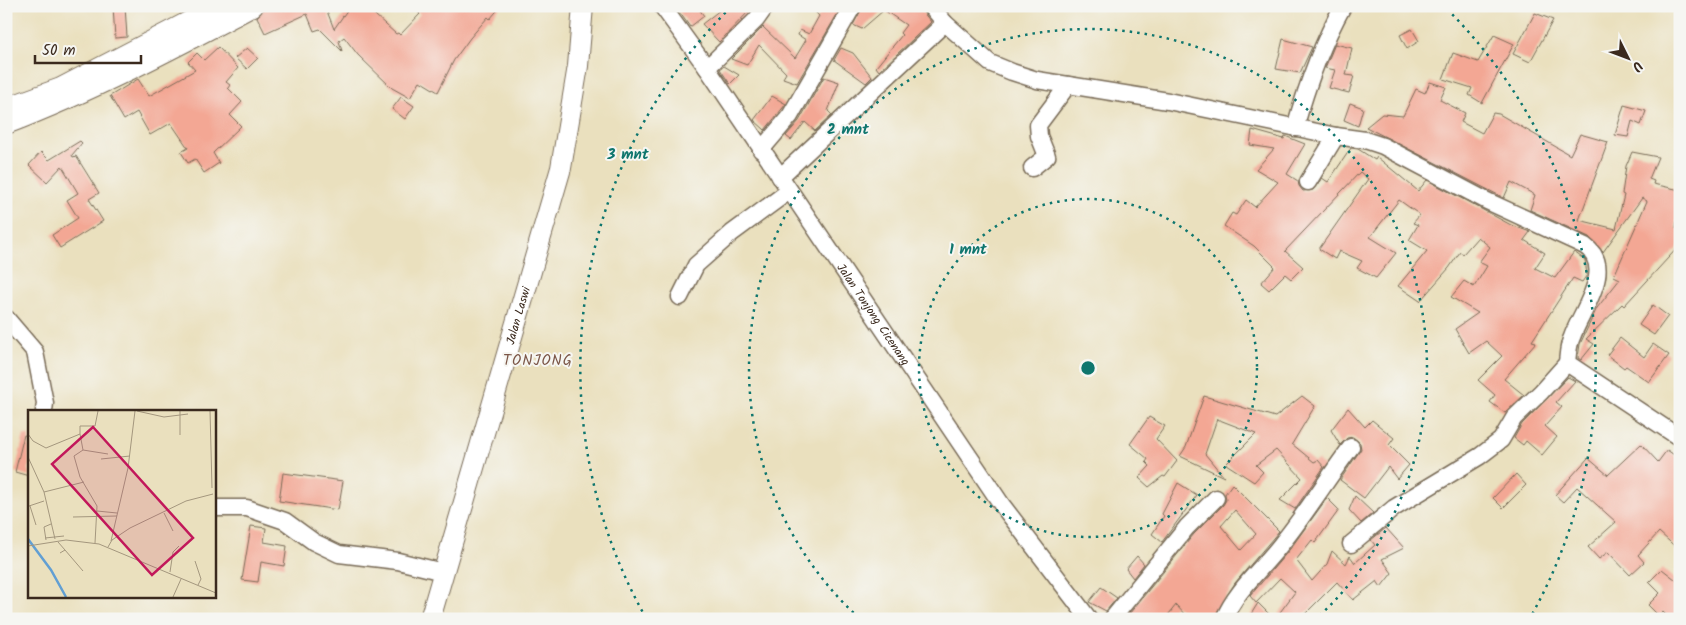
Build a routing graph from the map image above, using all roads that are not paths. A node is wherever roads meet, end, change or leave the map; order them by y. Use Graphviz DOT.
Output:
graph roads {
  1 [pos="219,6"];
  2 [pos="253,6"];
  3 [pos="582,6"];
  4 [pos="662,6"];
  5 [pos="766,6"];
  6 [pos="853,6"];
  7 [pos="931,6"];
  8 [pos="1343,6"];
  9 [pos="945,23"];
  10 [pos="146,54"];
  11 [pos="707,68"];
  12 [pos="1068,85"];
  13 [pos="6,108"];
  14 [pos="6,124"];
  15 [pos="1295,128"];
  16 [pos="1336,136"];
  17 [pos="762,150"];
  18 [pos="1032,168"];
  19 [pos="780,177"];
  20 [pos="1308,182"];
  21 [pos="788,191"];
  22 [pos="680,297"];
  23 [pos="6,318"];
  24 [pos="1567,363"];
  25 [pos="44,410"];
  26 [pos="1680,438"];
  27 [pos="1352,447"];
  28 [pos="1216,498"];
  29 [pos="215,508"];
  30 [pos="1351,544"];
  31 [pos="444,572"];
  32 [pos="430,619"];
  33 [pos="1088,619"];
  34 [pos="1112,619"];
  35 [pos="1224,619"];
  1 -- 10 [label="main road"];
  2 -- 10 [label="main road"];
  3 -- 31 [label="main road, Jalan Laswi"];
  4 -- 11 [label="street, Jalan Tonjong Cicenang"];
  5 -- 11 [label="street"];
  6 -- 17 [label="street"];
  7 -- 9 [label="street"];
  8 -- 15 [label="street"];
  9 -- 12 [label="street"];
  9 -- 19 [label="street"];
  10 -- 13 [label="main road"];
  10 -- 14 [label="main road"];
  11 -- 17 [label="street, Jalan Tonjong Cicenang"];
  12 -- 15 [label="street"];
  12 -- 18 [label="street"];
  15 -- 16 [label="street"];
  16 -- 20 [label="street"];
  16 -- 24 [label="street"];
  17 -- 19 [label="street, Jalan Tonjong Cicenang"];
  19 -- 21 [label="street, Jalan Tonjong Cicenang"];
  21 -- 22 [label="street"];
  21 -- 33 [label="street, Jalan Tonjong Cicenang"];
  23 -- 25 [label="street"];
  24 -- 26 [label="street"];
  24 -- 30 [label="street"];
  27 -- 35 [label="street"];
  28 -- 34 [label="street"];
  29 -- 31 [label="street"];
  31 -- 32 [label="main road, Jalan Laswi"];
}
